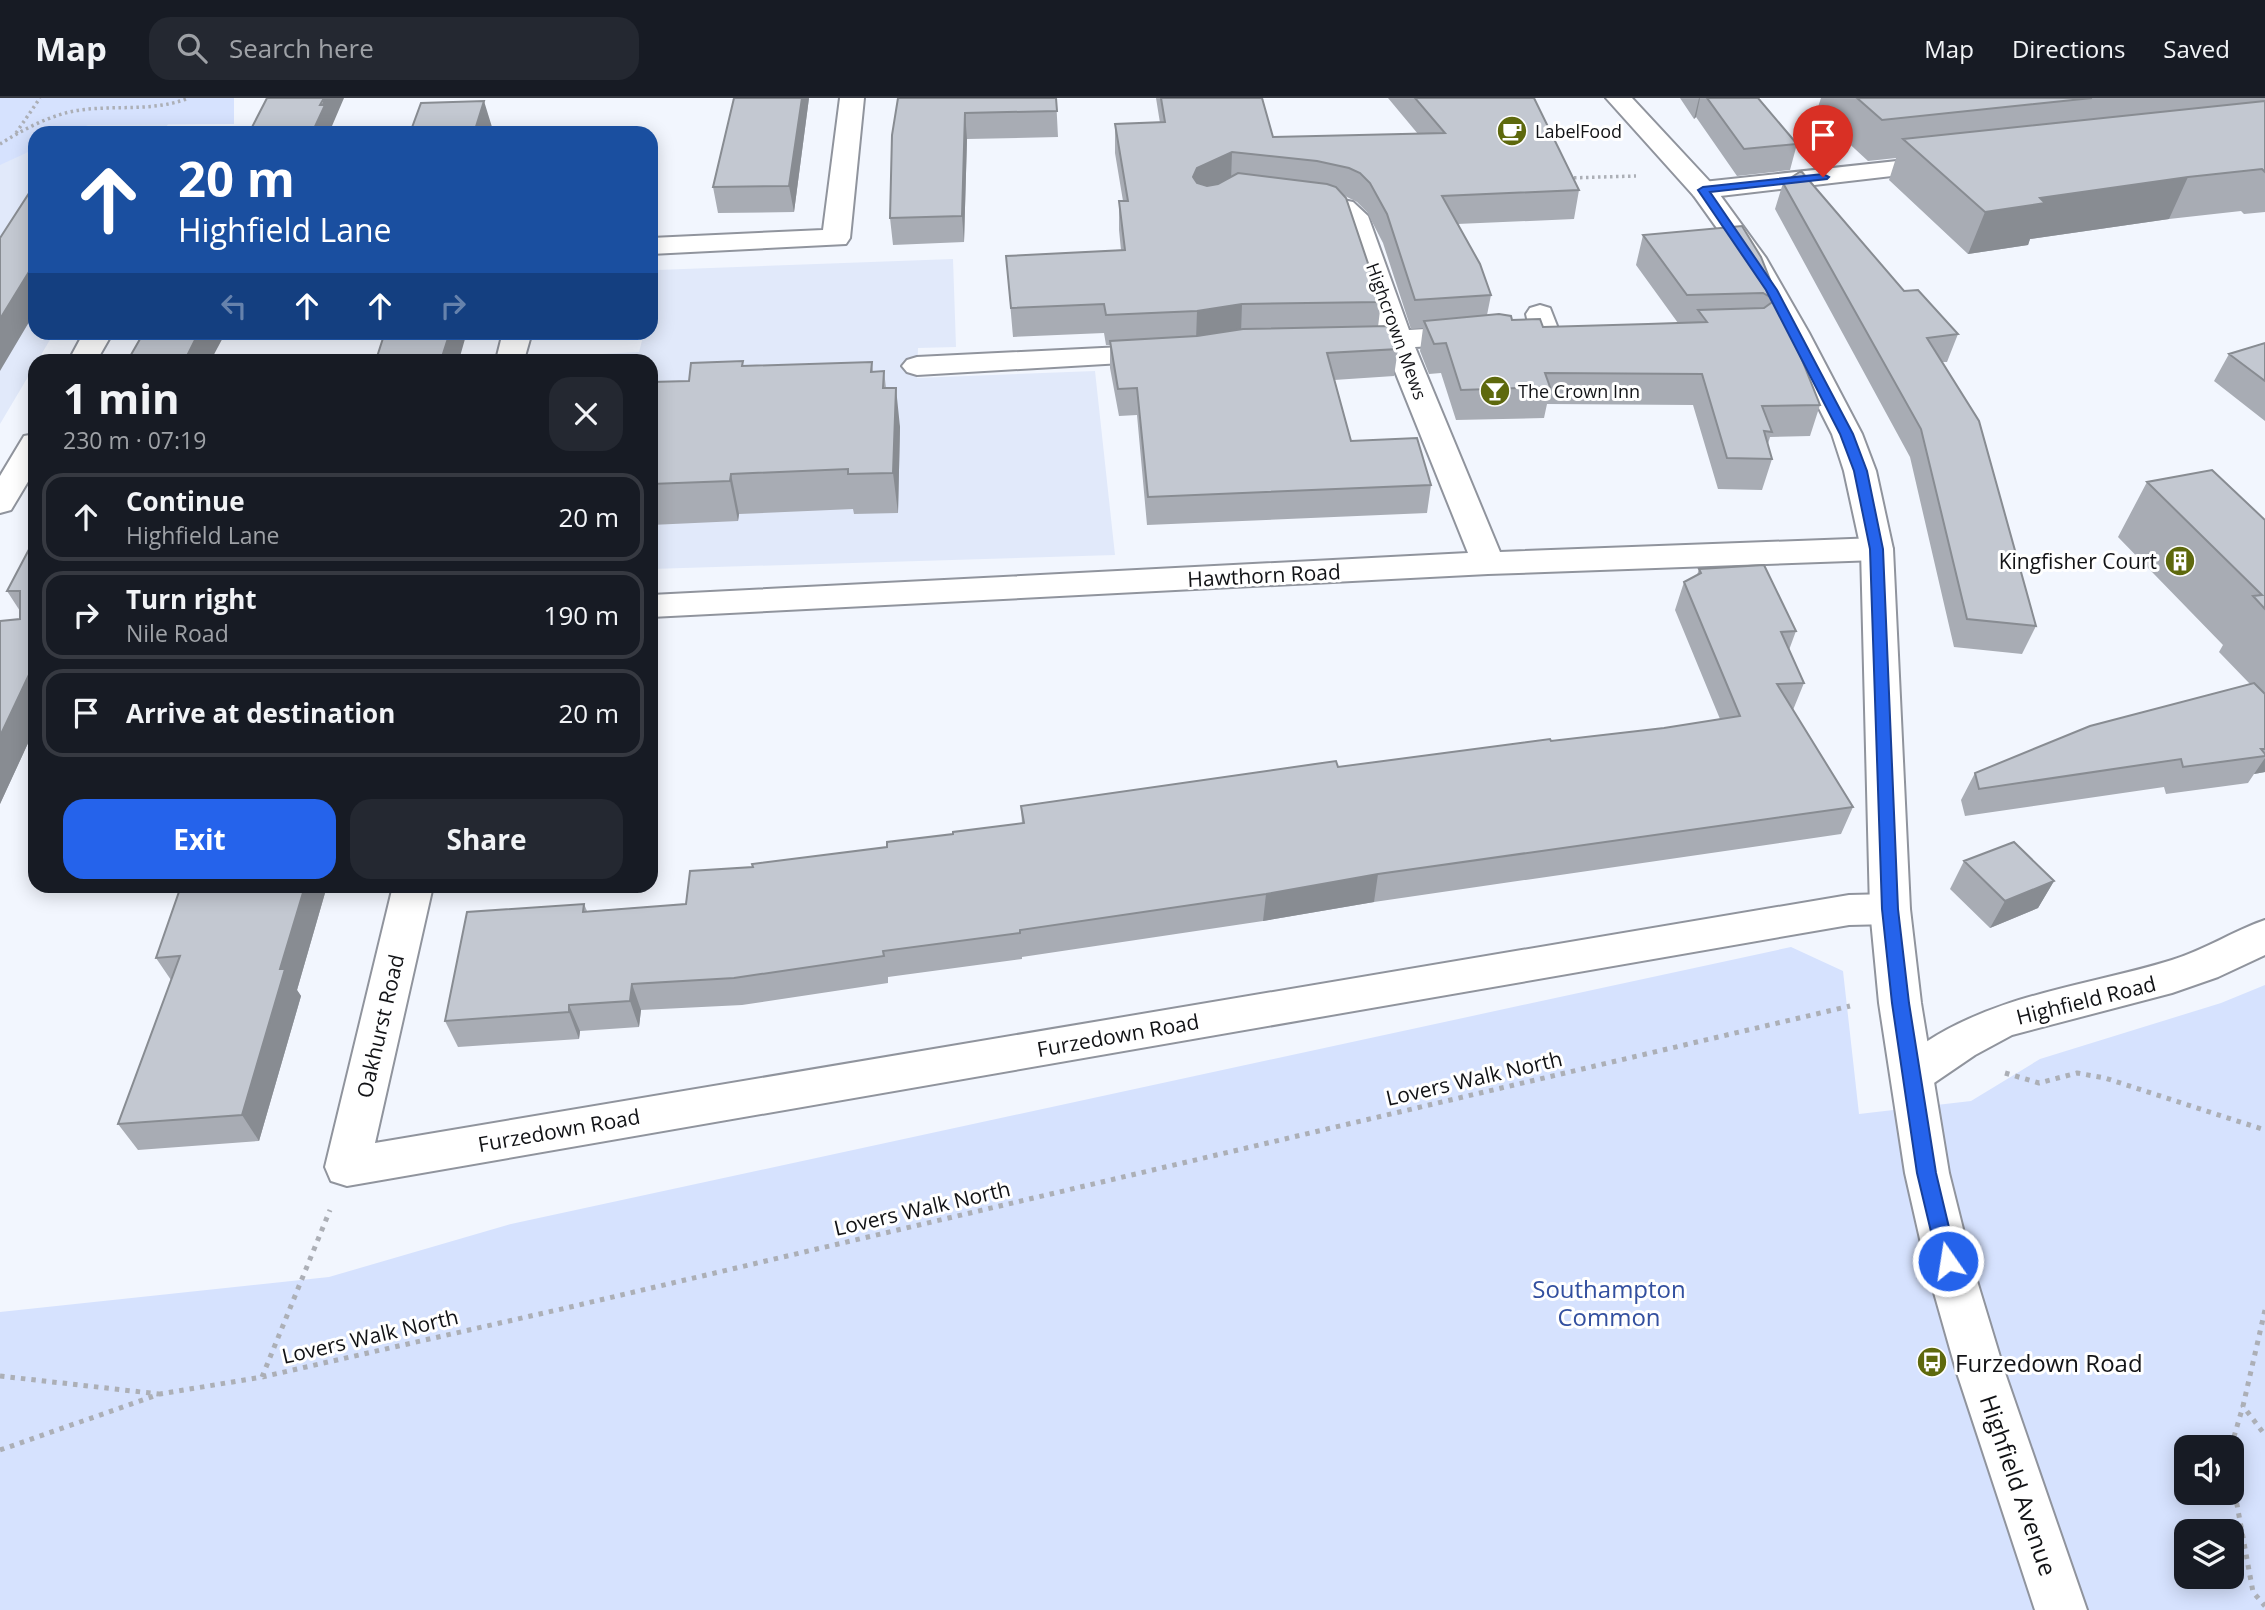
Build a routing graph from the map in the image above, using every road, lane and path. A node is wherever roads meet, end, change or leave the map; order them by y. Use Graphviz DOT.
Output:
graph roads {
  1 [pos="40,98"];
  2 [pos="189,98"];
  3 [pos="852,98"];
  4 [pos="1618,98"];
  5 [pos="36,126"];
  6 [pos="28,129"];
  7 [pos="15,134"];
  8 [pos="0,144"];
  9 [pos="1961,162"];
  10 [pos="1568,178"];
  11 [pos="1696,182"];
  12 [pos="1273,196"];
  13 [pos="658,246"];
  14 [pos="1540,314"];
  15 [pos="1398,342"];
  16 [pos="1320,344"];
  17 [pos="1196,352"];
  18 [pos="917,366"];
  19 [pos="28,455"];
  20 [pos="0,503"];
  21 [pos="1877,549"];
  22 [pos="1488,563"];
  23 [pos="658,606"];
  24 [pos="411,893"];
  25 [pos="1890,909"];
  26 [pos="2265,936"];
  27 [pos="1855,1005"];
  28 [pos="1913,1074"];
  29 [pos="2006,1074"];
  30 [pos="2265,1130"];
  31 [pos="347,1167"];
  32 [pos="2265,1310"];
  33 [pos="0,1376"];
  34 [pos="262,1377"];
  35 [pos="160,1394"];
  36 [pos="2243,1406"];
  37 [pos="2235,1435"];
  38 [pos="2265,1435"];
  39 [pos="0,1450"];
  40 [pos="2237,1505"];
  41 [pos="2265,1605"];
  42 [pos="2061,1610"];
  1 -- 7 [label="path"];
  2 -- 5 [label="path"];
  3 -- 13 [label="street"];
  4 -- 11 [label="street, Highfield Avenue"];
  6 -- 7 [label="path"];
  7 -- 8 [label="path"];
  9 -- 11 [label="street"];
  10 -- 11 [label="path"];
  11 -- 21 [label="street, Highfield Avenue"];
  12 -- 15 [label="street, Highcrown Mews"];
  14 -- 15 [label="street"];
  15 -- 16 [label="street"];
  15 -- 22 [label="street, Highcrown Mews"];
  17 -- 18 [label="street"];
  19 -- 20 [label="street"];
  21 -- 22 [label="street, Hawthorn Road"];
  21 -- 25 [label="street, Highfield Avenue"];
  22 -- 23 [label="street, Hawthorn Road"];
  24 -- 31 [label="street, Oakhurst Road"];
  25 -- 28 [label="street, Highfield Avenue"];
  25 -- 31 [label="street, Furzedown Road"];
  26 -- 28 [label="street, Highfield Road"];
  27 -- 34 [label="path, Lovers Walk North"];
  28 -- 42 [label="street, Highfield Avenue"];
  29 -- 30 [label="path"];
  31 -- 34 [label="path"];
  32 -- 36 [label="path"];
  33 -- 35 [label="path"];
  34 -- 35 [label="path, Lovers Walk North"];
  35 -- 39 [label="path, Lovers Walk North"];
  36 -- 37 [label="path"];
  36 -- 38 [label="path"];
  40 -- 41 [label="path"];
}
